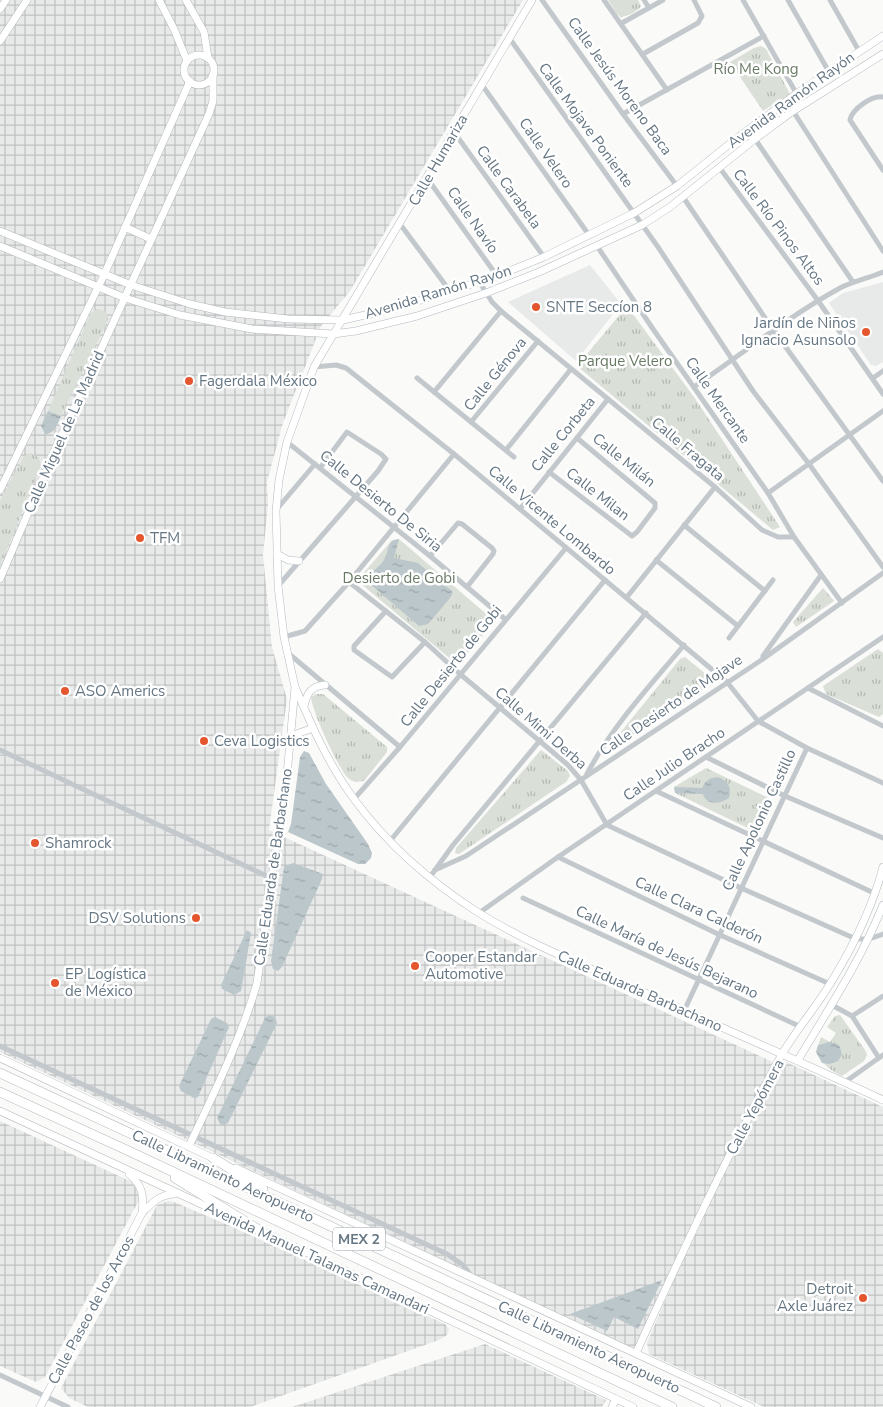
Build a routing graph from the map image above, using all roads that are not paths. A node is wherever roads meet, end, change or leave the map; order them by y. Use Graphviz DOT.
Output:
graph roads {
  1 [pos="6,0"];
  2 [pos="27,0"];
  3 [pos="159,0"];
  4 [pos="186,0"];
  5 [pos="532,0"];
  6 [pos="542,0"];
  7 [pos="604,0"];
  8 [pos="644,0"];
  9 [pos="663,0"];
  10 [pos="694,0"];
  11 [pos="743,0"];
  12 [pos="788,0"];
  13 [pos="830,0"];
  14 [pos="648,8"];
  15 [pos="0,9"];
  16 [pos="622,23"];
  17 [pos="764,36"];
  18 [pos="883,36"];
  19 [pos="510,39"];
  20 [pos="0,41"];
  21 [pos="859,51"];
  22 [pos="643,54"];
  23 [pos="883,54"];
  24 [pos="208,58"];
  25 [pos="187,61"];
  26 [pos="829,72"];
  27 [pos="213,75"];
  28 [pos="190,81"];
  29 [pos="482,85"];
  30 [pos="668,90"];
  31 [pos="796,94"];
  32 [pos="883,97"];
  33 [pos="803,105"];
  34 [pos="793,111"];
  35 [pos="623,114"];
  36 [pos="454,132"];
  37 [pos="755,139"];
  38 [pos="720,167"];
  39 [pos="883,170"];
  40 [pos="427,178"];
  41 [pos="677,186"];
  42 [pos="683,197"];
  43 [pos="634,213"];
  44 [pos="400,224"];
  45 [pos="642,225"];
  46 [pos="125,227"];
  47 [pos="0,230"];
  48 [pos="589,235"];
  49 [pos="151,240"];
  50 [pos="0,246"];
  51 [pos="597,246"];
  52 [pos="883,251"];
  53 [pos="544,257"];
  54 [pos="883,272"];
  55 [pos="104,275"];
  56 [pos="497,276"];
  57 [pos="480,282"];
  58 [pos="853,282"];
  59 [pos="131,285"];
  60 [pos="98,287"];
  61 [pos="450,291"];
  62 [pos="486,293"];
  63 [pos="125,298"];
  64 [pos="819,302"];
  65 [pos="501,311"];
  66 [pos="343,320"];
  67 [pos="774,331"];
  68 [pos="333,334"];
  69 [pos="538,341"];
  70 [pos="733,361"];
  71 [pos="314,367"];
  72 [pos="571,369"];
  73 [pos="883,371"];
  74 [pos="418,378"];
  75 [pos="873,378"];
  76 [pos="694,387"];
  77 [pos="434,392"];
  78 [pos="883,394"];
  79 [pos="608,399"];
  80 [pos="883,410"];
  81 [pos="471,422"];
  82 [pos="849,435"];
  83 [pos="577,438"];
  84 [pos="288,442"];
  85 [pos="506,450"];
  86 [pos="454,454"];
  87 [pos="514,457"];
  88 [pos="809,464"];
  89 [pos="318,466"];
  90 [pos="549,472"];
  91 [pos="883,481"];
  92 [pos="715,487"];
  93 [pos="0,490"];
  94 [pos="768,493"];
  95 [pos="356,496"];
  96 [pos="520,509"];
  97 [pos="276,511"];
  98 [pos="684,525"];
  99 [pos="394,527"];
  100 [pos="632,536"];
  101 [pos="794,537"];
  102 [pos="566,548"];
  103 [pos="277,554"];
  104 [pos="430,556"];
  105 [pos="656,560"];
  106 [pos="299,561"];
  107 [pos="883,567"];
  108 [pos="883,573"];
  109 [pos="821,575"];
  110 [pos="0,579"];
  111 [pos="605,580"];
  112 [pos="774,580"];
  113 [pos="349,582"];
  114 [pos="278,586"];
  115 [pos="467,587"];
  116 [pos="765,591"];
  117 [pos="627,597"];
  118 [pos="842,603"];
  119 [pos="386,611"];
  120 [pos="646,614"];
  121 [pos="505,620"];
  122 [pos="738,626"];
  123 [pos="284,637"];
  124 [pos="883,637"];
  125 [pos="729,638"];
  126 [pos="425,642"];
  127 [pos="684,645"];
  128 [pos="288,654"];
  129 [pos="760,661"];
  130 [pos="460,674"];
  131 [pos="727,682"];
  132 [pos="325,685"];
  133 [pos="295,687"];
  134 [pos="808,688"];
  135 [pos="304,707"];
  136 [pos="500,708"];
  137 [pos="758,721"];
  138 [pos="883,726"];
  139 [pos="313,728"];
  140 [pos="291,736"];
  141 [pos="540,740"];
  142 [pos="400,747"];
  143 [pos="806,748"];
  144 [pos="0,750"];
  145 [pos="706,757"];
  146 [pos="584,778"];
  147 [pos="883,783"];
  148 [pos="656,791"];
  149 [pos="785,796"];
  150 [pos="354,799"];
  151 [pos="607,825"];
  152 [pos="883,838"];
  153 [pos="390,841"];
  154 [pos="763,841"];
  155 [pos="558,857"];
  156 [pos="883,867"];
  157 [pos="435,870"];
  158 [pos="430,877"];
  159 [pos="271,878"];
  160 [pos="741,888"];
  161 [pos="876,894"];
  162 [pos="523,898"];
  163 [pos="883,905"];
  164 [pos="479,913"];
  165 [pos="883,934"];
  166 [pos="720,935"];
  167 [pos="856,939"];
  168 [pos="869,939"];
  169 [pos="698,981"];
  170 [pos="830,984"];
  171 [pos="883,996"];
  172 [pos="830,1004"];
  173 [pos="684,1011"];
  174 [pos="852,1016"];
  175 [pos="801,1027"];
  176 [pos="0,1046"];
  177 [pos="782,1054"];
  178 [pos="881,1057"];
  179 [pos="0,1058"];
  180 [pos="798,1060"];
  181 [pos="0,1073"];
  182 [pos="845,1082"];
  183 [pos="0,1092"];
  184 [pos="883,1100"];
  185 [pos="0,1111"];
  186 [pos="194,1136"];
  187 [pos="189,1146"];
  188 [pos="132,1152"];
  189 [pos="213,1158"];
  190 [pos="122,1168"];
  191 [pos="177,1194"];
  192 [pos="142,1213"];
  193 [pos="313,1218"];
  194 [pos="259,1230"];
  195 [pos="472,1278"];
  196 [pos="636,1353"];
  197 [pos="0,1375"];
  198 [pos="45,1396"];
  199 [pos="616,1399"];
  200 [pos="40,1407"];
  201 [pos="68,1407"];
  202 [pos="612,1407"];
  203 [pos="634,1407"];
  204 [pos="672,1407"];
  205 [pos="716,1407"];
  206 [pos="751,1407"];
  1 -- 15 [label="main road"];
  2 -- 20 [label="main road"];
  3 -- 25 [label="main road"];
  4 -- 24 [label="main road"];
  5 -- 19 [label="main road, Calle Humariza"];
  6 -- 35 [label="street, Calle Jesús Moreno Baca"];
  7 -- 16 [label="street"];
  8 -- 14 [label="street"];
  9 -- 14 [label="street"];
  10 -- 22 [label="street"];
  11 -- 17 [label="street"];
  12 -- 26 [label="street"];
  13 -- 21 [label="street"];
  14 -- 16 [label="street"];
  16 -- 22 [label="street"];
  17 -- 30 [label="street"];
  17 -- 31 [label="street"];
  18 -- 21 [label="main road, Avenida Ramón Rayón"];
  19 -- 29 [label="main road, Calle Humariza"];
  19 -- 43 [label="street, Calle Mojave Poniente"];
  21 -- 26 [label="main road, Avenida Ramón Rayón"];
  22 -- 30 [label="street"];
  23 -- 33 [label="main road, Avenida Ramón Rayón"];
  24 -- 25 [label="main road"];
  24 -- 27 [label="main road"];
  25 -- 28 [label="main road"];
  26 -- 31 [label="main road, Avenida Ramón Rayón"];
  27 -- 28 [label="main road"];
  27 -- 49 [label="main road, Calle Miguel de La Madrid"];
  28 -- 46 [label="main road, Calle Miguel de La Madrid"];
  29 -- 36 [label="main road, Calle Humariza"];
  29 -- 48 [label="street, Calle Velero"];
  30 -- 35 [label="street"];
  31 -- 33 [label="street"];
  31 -- 41 [label="main road, Avenida Ramón Rayón"];
  32 -- 39 [label="street"];
  33 -- 34 [label="main road, Avenida Ramón Rayón"];
  34 -- 37 [label="main road, Avenida Ramón Rayón"];
  34 -- 52 [label="street"];
  35 -- 41 [label="street, Calle Jesús Moreno Baca"];
  36 -- 40 [label="main road, Calle Humariza"];
  36 -- 53 [label="street, Calle Carabela"];
  37 -- 38 [label="main road, Avenida Ramón Rayón"];
  37 -- 58 [label="street"];
  38 -- 42 [label="main road, Avenida Ramón Rayón"];
  38 -- 64 [label="street, Calle Río Pinos Altos"];
  40 -- 44 [label="main road, Calle Humariza"];
  40 -- 56 [label="street, Calle Navío"];
  41 -- 43 [label="main road, Avenida Ramón Rayón"];
  42 -- 45 [label="main road, Avenida Ramón Rayón"];
  42 -- 67 [label="street"];
  43 -- 45 [label="street, Calle Mojave Poniente"];
  43 -- 48 [label="main road, Avenida Ramón Rayón"];
  44 -- 61 [label="street"];
  44 -- 66 [label="main road, Calle Humariza"];
  45 -- 51 [label="main road, Avenida Ramón Rayón"];
  45 -- 70 [label="street, Calle Mojave Poniente"];
  46 -- 49 [label="main road"];
  46 -- 55 [label="main road, Calle Miguel de La Madrid"];
  47 -- 55 [label="main road, Avenida Ramón Rayón"];
  48 -- 53 [label="main road, Avenida Ramón Rayón"];
  49 -- 59 [label="main road, Calle Miguel de La Madrid"];
  50 -- 60 [label="main road, Avenida Ramón Rayón"];
  51 -- 62 [label="main road, Avenida Ramón Rayón"];
  51 -- 76 [label="street, Calle Mercante"];
  53 -- 56 [label="main road, Avenida Ramón Rayón"];
  54 -- 58 [label="street"];
  55 -- 59 [label="main road, Avenida Ramón Rayón"];
  55 -- 60 [label="main road, Calle Miguel de La Madrid"];
  56 -- 57 [label="main road, Avenida Ramón Rayón"];
  57 -- 61 [label="main road, Avenida Ramón Rayón"];
  57 -- 62 [label="street, Calle Fragata"];
  58 -- 64 [label="street"];
  59 -- 63 [label="main road, Calle Miguel de La Madrid"];
  59 -- 66 [label="main road, Avenida Ramón Rayón"];
  60 -- 63 [label="main road, Avenida Ramón Rayón"];
  60 -- 93 [label="main road, Calle Miguel de La Madrid"];
  61 -- 66 [label="main road, Avenida Ramón Rayón"];
  62 -- 65 [label="street, Calle Fragata"];
  62 -- 68 [label="main road, Avenida Ramón Rayón"];
  63 -- 68 [label="main road, Avenida Ramón Rayón"];
  63 -- 110 [label="main road, Calle Miguel de La Madrid"];
  64 -- 67 [label="street"];
  64 -- 75 [label="street, Calle Río Pinos Altos"];
  65 -- 69 [label="street, Calle Fragata"];
  65 -- 77 [label="street"];
  66 -- 68 [label="main road, Calle Eduarda de Barbachano"];
  67 -- 70 [label="street"];
  67 -- 82 [label="street"];
  68 -- 71 [label="main road, Calle Eduarda de Barbachano"];
  69 -- 72 [label="street, Calle Fragata"];
  69 -- 81 [label="street, Calle Génova"];
  70 -- 76 [label="street"];
  70 -- 88 [label="street, Calle Mojave Poniente"];
  71 -- 84 [label="main road, Calle Eduarda de Barbachano"];
  71 -- 86 [label="street, Calle Vicente Lombardo"];
  72 -- 79 [label="street, Calle Fragata"];
  72 -- 85 [label="street"];
  73 -- 75 [label="street"];
  74 -- 77 [label="street"];
  75 -- 78 [label="street, Calle Río Pinos Altos"];
  76 -- 94 [label="street, Calle Mercante"];
  77 -- 81 [label="street"];
  79 -- 83 [label="street, Calle Corbeta"];
  79 -- 92 [label="street, Calle Fragata"];
  80 -- 82 [label="street"];
  81 -- 85 [label="street"];
  82 -- 88 [label="street"];
  82 -- 91 [label="street"];
  83 -- 90 [label="street, Calle Corbeta"];
  83 -- 100 [label="street, Calle Milán"];
  84 -- 89 [label="street, Calle Desierto De Siria"];
  84 -- 97 [label="main road, Calle Eduarda de Barbachano"];
  85 -- 87 [label="street"];
  86 -- 96 [label="street, Calle Vicente Lombardo"];
  86 -- 99 [label="street, Calle Desierto De Siria"];
  88 -- 94 [label="street"];
  88 -- 107 [label="street, Calle Mojave Poniente"];
  89 -- 95 [label="street, Calle Desierto De Siria"];
  89 -- 95 [label="street"];
  89 -- 97 [label="street"];
  90 -- 96 [label="street, Calle Corbeta"];
  90 -- 100 [label="street, Calle Milan"];
  92 -- 98 [label="street"];
  92 -- 101 [label="street, Calle Fragata"];
  94 -- 101 [label="street, Calle Mercante"];
  95 -- 99 [label="street, Calle Desierto De Siria"];
  95 -- 106 [label="street"];
  96 -- 102 [label="street, Calle Vicente Lombardo"];
  97 -- 103 [label="main road, Calle Eduarda de Barbachano"];
  98 -- 105 [label="street"];
  98 -- 116 [label="street"];
  99 -- 104 [label="street, Calle Desierto De Siria"];
  99 -- 113 [label="street, Calle Desierto De Siria"];
  101 -- 109 [label="street, Calle Mercante"];
  102 -- 111 [label="street, Calle Vicente Lombardo"];
  102 -- 121 [label="street, Calle Desierto de Gobi"];
  103 -- 106 [label="main road"];
  103 -- 114 [label="main road, Calle Eduarda de Barbachano"];
  104 -- 115 [label="street, Calle Desierto De Siria"];
  104 -- 115 [label="street"];
  105 -- 117 [label="street"];
  105 -- 122 [label="street"];
  106 -- 114 [label="street"];
  108 -- 118 [label="street"];
  109 -- 118 [label="street, Calle Mercante"];
  109 -- 129 [label="street"];
  111 -- 117 [label="street, Calle Vicente Lombardo"];
  111 -- 136 [label="street"];
  112 -- 116 [label="street"];
  113 -- 119 [label="street, Calle Mimi Derba"];
  113 -- 123 [label="street, Calle Desierto De Siria"];
  114 -- 123 [label="main road, Calle Eduarda de Barbachano"];
  115 -- 121 [label="street, Calle Desierto De Siria"];
  116 -- 122 [label="street"];
  117 -- 120 [label="street, Calle Vicente Lombardo"];
  118 -- 129 [label="street, Calle Desierto de Mojave"];
  119 -- 126 [label="street, Calle Mimi Derba"];
  119 -- 126 [label="street"];
  120 -- 127 [label="street, Calle Vicente Lombardo"];
  120 -- 141 [label="street"];
  121 -- 130 [label="street, Calle Desierto de Gobi"];
  122 -- 125 [label="street"];
  123 -- 128 [label="main road, Calle Eduarda de Barbachano"];
  124 -- 134 [label="street, Calle Julio Bracho"];
  126 -- 130 [label="street, Calle Mimi Derba"];
  127 -- 131 [label="street, Calle Vicente Lombardo"];
  127 -- 146 [label="street"];
  128 -- 132 [label="street"];
  128 -- 133 [label="main road, Calle Eduarda de Barbachano"];
  129 -- 131 [label="street, Calle Desierto de Mojave"];
  130 -- 136 [label="street, Calle Mimi Derba"];
  130 -- 142 [label="street, Calle Desierto de Gobi"];
  131 -- 137 [label="street, Calle Vicente Lombardo"];
  131 -- 146 [label="street, Calle Desierto de Mojave"];
  132 -- 135 [label="main road"];
  132 -- 142 [label="street"];
  133 -- 135 [label="main road, Calle Eduarda Barbachano"];
  133 -- 140 [label="main road, Calle Eduarda de Barbachano"];
  134 -- 137 [label="street, Calle Julio Bracho"];
  134 -- 138 [label="street"];
  135 -- 139 [label="main road, Calle Eduarda Barbachano"];
  136 -- 141 [label="street, Calle Mimi Derba"];
  136 -- 153 [label="street"];
  137 -- 143 [label="street"];
  137 -- 145 [label="street, Calle Julio Bracho"];
  139 -- 140 [label="main road"];
  139 -- 150 [label="main road, Calle Eduarda Barbachano"];
  140 -- 159 [label="main road, Calle Eduarda de Barbachano"];
  141 -- 146 [label="street, Calle Mimi Derba"];
  141 -- 157 [label="street"];
  142 -- 150 [label="street, Calle Desierto de Gobi"];
  143 -- 147 [label="street"];
  143 -- 149 [label="street, Calle Apolonio Castillo"];
  144 -- 159 [label="street"];
  145 -- 148 [label="street, Calle Julio Bracho"];
  145 -- 149 [label="street"];
  146 -- 151 [label="street, Calle Mimi Derba"];
  146 -- 157 [label="street, Calle Desierto de Mojave"];
  148 -- 151 [label="street, Calle Julio Bracho"];
  148 -- 154 [label="street"];
  149 -- 152 [label="street"];
  149 -- 154 [label="street, Calle Apolonio Castillo"];
  150 -- 153 [label="main road, Calle Eduarda Barbachano"];
  151 -- 155 [label="street, Calle Julio Bracho"];
  151 -- 160 [label="street"];
  153 -- 158 [label="main road, Calle Eduarda Barbachano"];
  154 -- 160 [label="street, Calle Apolonio Castillo"];
  154 -- 161 [label="street"];
  155 -- 164 [label="street, Calle Julio Bracho"];
  155 -- 166 [label="street, Calle Clara Calderón"];
  156 -- 161 [label="main road, Calle Yepómera"];
  157 -- 158 [label="street"];
  158 -- 164 [label="main road, Calle Eduarda Barbachano"];
  159 -- 186 [label="main road, Calle Eduarda de Barbachano"];
  160 -- 166 [label="street, Calle Apolonio Castillo"];
  160 -- 167 [label="street"];
  161 -- 167 [label="main road, Calle Yepómera"];
  162 -- 169 [label="street, Calle María de Jesús Bejarano"];
  163 -- 168 [label="main road, Calle Yepómera"];
  164 -- 173 [label="main road, Calle Eduarda Barbachano"];
  165 -- 168 [label="street"];
  166 -- 169 [label="street, Calle Apolonio Castillo"];
  166 -- 170 [label="street, Calle Clara Calderón"];
  167 -- 168 [label="street"];
  167 -- 170 [label="main road, Calle Yepómera"];
  168 -- 172 [label="main road, Calle Yepómera"];
  169 -- 173 [label="street, Calle Apolonio Castillo"];
  169 -- 175 [label="street, Calle María de Jesús Bejarano"];
  170 -- 175 [label="main road, Calle Yepómera"];
  171 -- 174 [label="street"];
  172 -- 174 [label="street"];
  172 -- 180 [label="main road, Calle Yepómera"];
  173 -- 177 [label="main road, Calle Eduarda Barbachano"];
  174 -- 178 [label="street"];
  175 -- 177 [label="main road, Calle Yepómera"];
  176 -- 186 [label="street"];
  177 -- 180 [label="main road, Calle Eduarda Barbachano"];
  177 -- 196 [label="main road, Calle Yepómera"];
  178 -- 182 [label="street"];
  179 -- 187 [label="main road"];
  180 -- 182 [label="main road, Calle Eduarda Barbachano"];
  181 -- 193 [label="highway, Calle Libramiento Aeropuerto / MEX 2"];
  182 -- 184 [label="main road, Calle Eduarda Barbachano"];
  183 -- 188 [label="highway, Calle Libramiento Aeropuerto / MEX 2"];
  185 -- 190 [label="main road, Avenida Manuel Talamas Camandari"];
  186 -- 187 [label="main road, Calle Eduarda de Barbachano"];
  186 -- 195 [label="street"];
  187 -- 189 [label="main road"];
  188 -- 194 [label="highway"];
  188 -- 204 [label="highway, Calle Libramiento Aeropuerto / MEX 2"];
  189 -- 193 [label="highway"];
  189 -- 195 [label="main road"];
  190 -- 191 [label="main road, Avenida Manuel Talamas Camandari"];
  190 -- 192 [label="main road"];
  191 -- 192 [label="main road"];
  191 -- 194 [label="main road, Avenida Manuel Talamas Camandari"];
  192 -- 198 [label="main road, Calle Paseo de los Arcos"];
  193 -- 205 [label="highway, Calle Libramiento Aeropuerto / MEX 2"];
  194 -- 199 [label="main road, Avenida Manuel Talamas Camandari"];
  195 -- 196 [label="main road"];
  196 -- 206 [label="main road"];
  197 -- 198 [label="street"];
  198 -- 200 [label="main road, Calle Paseo de los Arcos"];
  198 -- 201 [label="street"];
  199 -- 202 [label="main road"];
  199 -- 203 [label="main road, Avenida Manuel Talamas Camandari"];
}
